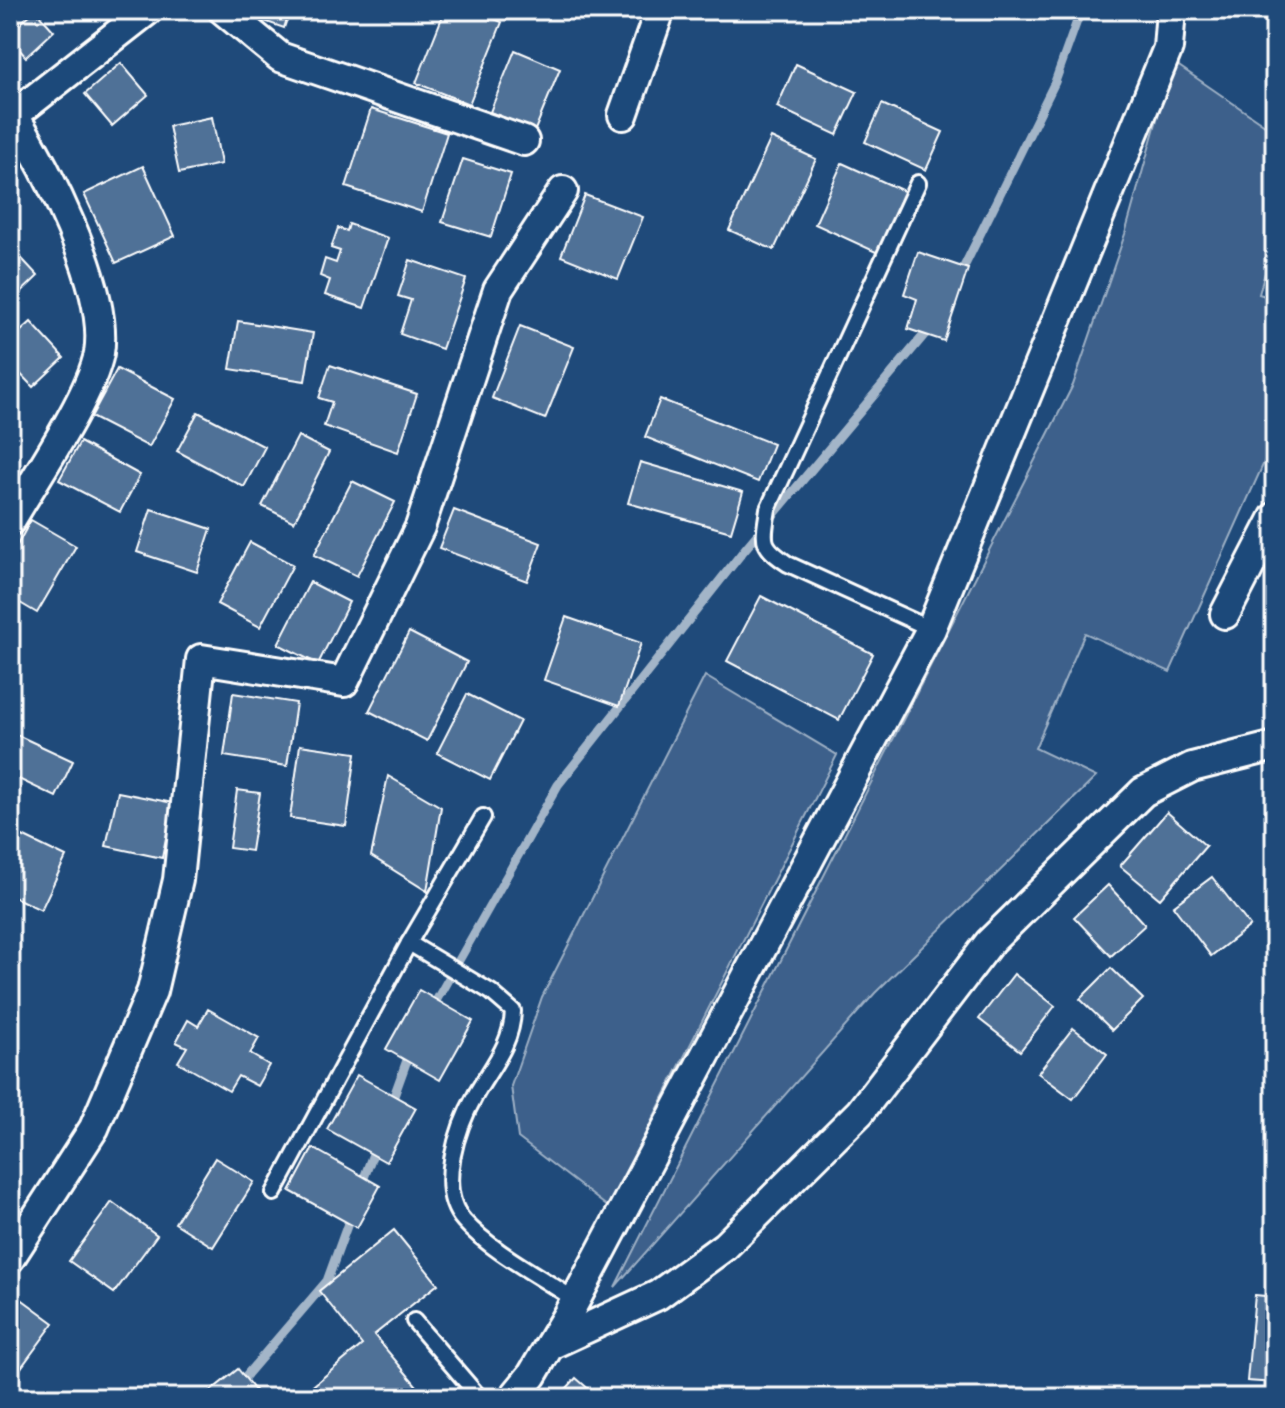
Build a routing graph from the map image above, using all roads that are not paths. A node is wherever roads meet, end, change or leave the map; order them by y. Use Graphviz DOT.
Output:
graph roads {
  1 [pos="148,10"];
  2 [pos="223,10"];
  3 [pos="660,10"];
  4 [pos="1171,10"];
  5 [pos="12,112"];
  6 [pos="623,115"];
  7 [pos="524,141"];
  8 [pos="918,183"];
  9 [pos="563,191"];
  10 [pos="1275,517"];
  11 [pos="10,521"];
  12 [pos="1225,614"];
  13 [pos="931,629"];
  14 [pos="1275,746"];
  15 [pos="483,817"];
  16 [pos="409,943"];
  17 [pos="274,1193"];
  18 [pos="10,1258"];
  19 [pos="575,1300"];
  20 [pos="414,1321"];
  21 [pos="550,1345"];
  22 [pos="480,1398"];
  23 [pos="513,1398"];
  1 -- 5 [label="street"];
  2 -- 7 [label="street"];
  3 -- 6 [label="street"];
  4 -- 13 [label="street"];
  5 -- 11 [label="street"];
  8 -- 13 [label="lane"];
  9 -- 18 [label="street"];
  10 -- 12 [label="street"];
  13 -- 19 [label="street"];
  14 -- 21 [label="street"];
  15 -- 16 [label="lane"];
  16 -- 17 [label="lane"];
  16 -- 19 [label="lane"];
  19 -- 21 [label="street"];
  20 -- 22 [label="lane"];
  21 -- 23 [label="street"];
}
